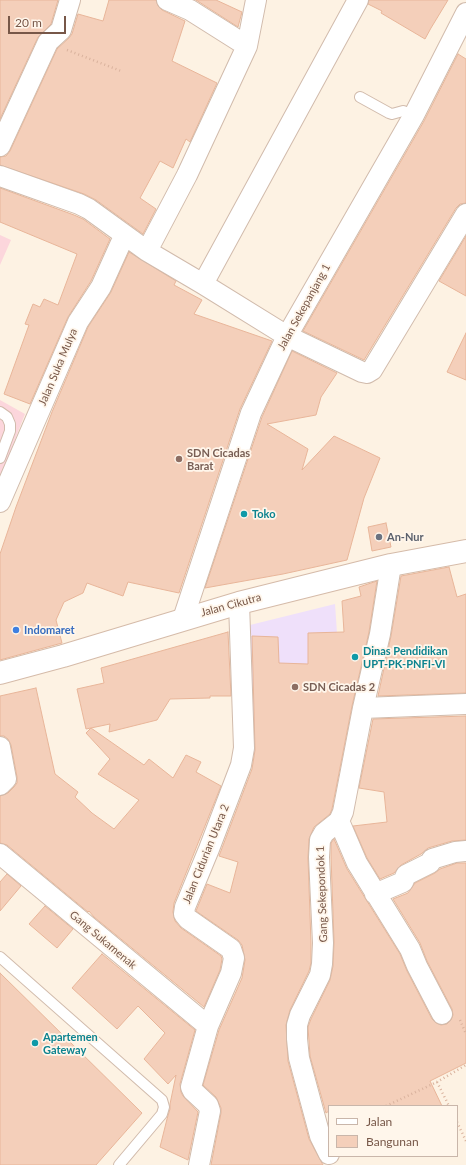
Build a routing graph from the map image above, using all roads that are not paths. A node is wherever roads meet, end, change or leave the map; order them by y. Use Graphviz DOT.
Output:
graph roads {
  1 [pos="70,0"];
  2 [pos="167,0"];
  3 [pos="256,0"];
  4 [pos="358,0"];
  5 [pos="191,5"];
  6 [pos="466,13"];
  7 [pos="247,46"];
  8 [pos="360,97"];
  9 [pos="414,115"];
  10 [pos="0,146"];
  11 [pos="0,176"];
  12 [pos="466,214"];
  13 [pos="124,236"];
  14 [pos="147,252"];
  15 [pos="203,284"];
  16 [pos="287,336"];
  17 [pos="0,412"];
  18 [pos="0,458"];
  19 [pos="0,502"];
  20 [pos="466,551"];
  21 [pos="391,565"];
  22 [pos="239,603"];
  23 [pos="183,619"];
  24 [pos="0,673"];
  25 [pos="466,704"];
  26 [pos="363,708"];
  27 [pos="0,747"];
  28 [pos="0,785"];
  29 [pos="339,821"];
  30 [pos="466,851"];
  31 [pos="0,854"];
  32 [pos="375,894"];
  33 [pos="0,958"];
  34 [pos="442,1014"];
  35 [pos="208,1026"];
  36 [pos="328,1151"];
  37 [pos="119,1165"];
  38 [pos="199,1165"];
  1 -- 10 [label="street"];
  2 -- 5 [label="street"];
  3 -- 7 [label="street"];
  4 -- 15 [label="street"];
  5 -- 7 [label="street"];
  6 -- 9 [label="street, Jalan Sekepanjang 1"];
  7 -- 14 [label="street"];
  8 -- 9 [label="lane"];
  9 -- 16 [label="street, Jalan Sekepanjang 1"];
  11 -- 13 [label="street"];
  12 -- 16 [label="street"];
  13 -- 14 [label="street"];
  13 -- 19 [label="street, Jalan Suka Mulya"];
  14 -- 15 [label="street"];
  15 -- 16 [label="street"];
  16 -- 23 [label="street, Jalan Sekepanjang 1"];
  17 -- 18 [label="lane"];
  20 -- 21 [label="main road, Jalan Cikutra"];
  21 -- 22 [label="main road, Jalan Cikutra"];
  21 -- 26 [label="street"];
  22 -- 23 [label="main road, Jalan Cikutra"];
  22 -- 35 [label="street, Jalan Cidurian Utara 2"];
  23 -- 24 [label="main road, Jalan Cikutra"];
  25 -- 26 [label="street"];
  26 -- 29 [label="street"];
  27 -- 28 [label="street"];
  29 -- 32 [label="street"];
  29 -- 36 [label="street, Gang Sekepondok 1"];
  30 -- 32 [label="street"];
  31 -- 35 [label="street, Gang Sukamenak"];
  32 -- 34 [label="street"];
  33 -- 37 [label="lane"];
  35 -- 38 [label="street, Jalan Cidurian Utara 2"];
}
